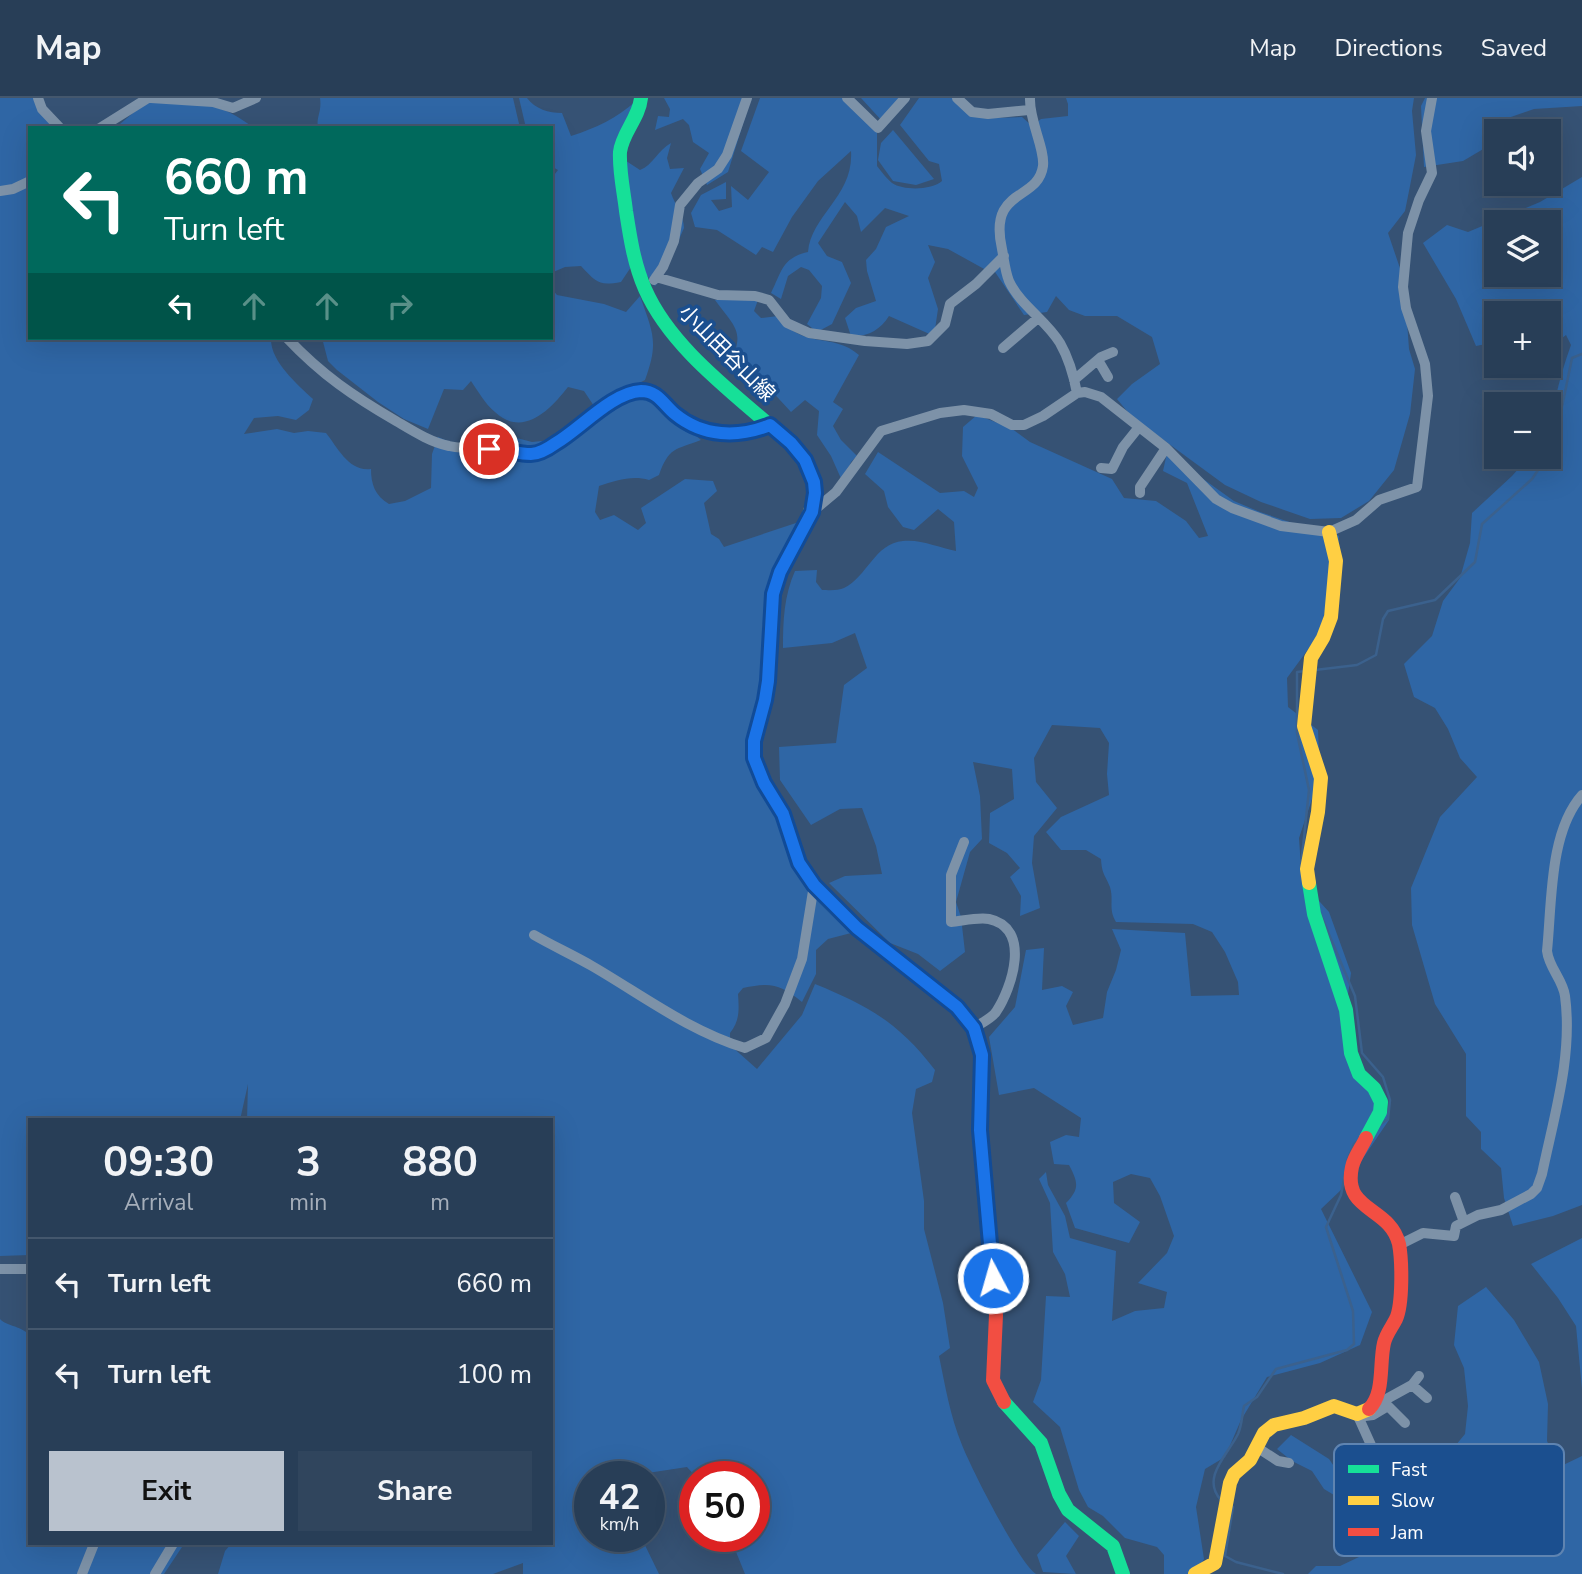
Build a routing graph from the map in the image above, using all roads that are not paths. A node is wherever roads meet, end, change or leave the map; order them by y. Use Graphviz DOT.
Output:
graph roads {
  1 [pos="38,98"];
  2 [pos="150,98"];
  3 [pos="256,98"];
  4 [pos="640,98"];
  5 [pos="747,98"];
  6 [pos="847,98"];
  7 [pos="905,98"];
  8 [pos="957,98"];
  9 [pos="1030,98"];
  10 [pos="1432,98"];
  11 [pos="1029,110"];
  12 [pos="58,126"];
  13 [pos="103,126"];
  14 [pos="28,182"];
  15 [pos="0,191"];
  16 [pos="1004,256"];
  17 [pos="656,277"];
  18 [pos="646,292"];
  19 [pos="1038,318"];
  20 [pos="290,340"];
  21 [pos="1003,348"];
  22 [pos="1113,352"];
  23 [pos="1098,359"];
  24 [pos="1108,377"];
  25 [pos="1074,380"];
  26 [pos="1077,393"];
  27 [pos="770,425"];
  28 [pos="1139,427"];
  29 [pos="1166,448"];
  30 [pos="1101,468"];
  31 [pos="1140,493"];
  32 [pos="812,512"];
  33 [pos="1329,532"];
  34 [pos="1582,795"];
  35 [pos="964,842"];
  36 [pos="814,885"];
  37 [pos="534,936"];
  38 [pos="974,1028"];
  39 [pos="1455,1197"];
  40 [pos="1464,1222"];
  41 [pos="1399,1245"];
  42 [pos="0,1269"];
  43 [pos="28,1269"];
  44 [pos="1427,1398"];
  45 [pos="1364,1411"];
  46 [pos="1405,1423"];
  47 [pos="1371,1444"];
  48 [pos="1258,1448"];
  49 [pos="1289,1463"];
  50 [pos="94,1545"];
  51 [pos="172,1545"];
  52 [pos="82,1574"];
  53 [pos="155,1574"];
  54 [pos="1122,1574"];
  55 [pos="1195,1574"];
  1 -- 12 [label="street"];
  2 -- 3 [label="street"];
  2 -- 13 [label="street"];
  4 -- 18 [label="main road, 小山田谷山線"];
  5 -- 17 [label="street"];
  6 -- 7 [label="street"];
  8 -- 11 [label="street"];
  9 -- 11 [label="street"];
  10 -- 33 [label="street"];
  11 -- 16 [label="street"];
  14 -- 15 [label="street"];
  16 -- 17 [label="street"];
  16 -- 19 [label="street"];
  17 -- 18 [label="street"];
  18 -- 27 [label="main road, 小山田谷山線"];
  19 -- 21 [label="street"];
  19 -- 25 [label="street"];
  20 -- 27 [label="street"];
  22 -- 23 [label="street"];
  23 -- 24 [label="street"];
  23 -- 25 [label="street"];
  25 -- 26 [label="street"];
  26 -- 28 [label="street"];
  26 -- 32 [label="street"];
  27 -- 32 [label="main road, 小山田谷山線"];
  28 -- 29 [label="street"];
  28 -- 30 [label="street"];
  29 -- 31 [label="street"];
  29 -- 33 [label="street"];
  32 -- 36 [label="main road, 小山田谷山線"];
  33 -- 41 [label="main road"];
  34 -- 40 [label="street"];
  35 -- 38 [label="street"];
  36 -- 37 [label="street"];
  36 -- 38 [label="main road, 小山田谷山線"];
  38 -- 54 [label="main road, 小山田谷山線"];
  39 -- 40 [label="street"];
  40 -- 41 [label="street"];
  41 -- 45 [label="main road"];
  42 -- 43 [label="street"];
  44 -- 45 [label="street"];
  45 -- 46 [label="street"];
  45 -- 47 [label="street"];
  45 -- 48 [label="main road"];
  48 -- 49 [label="street"];
  48 -- 55 [label="main road"];
  50 -- 52 [label="street"];
  51 -- 53 [label="street"];
}
